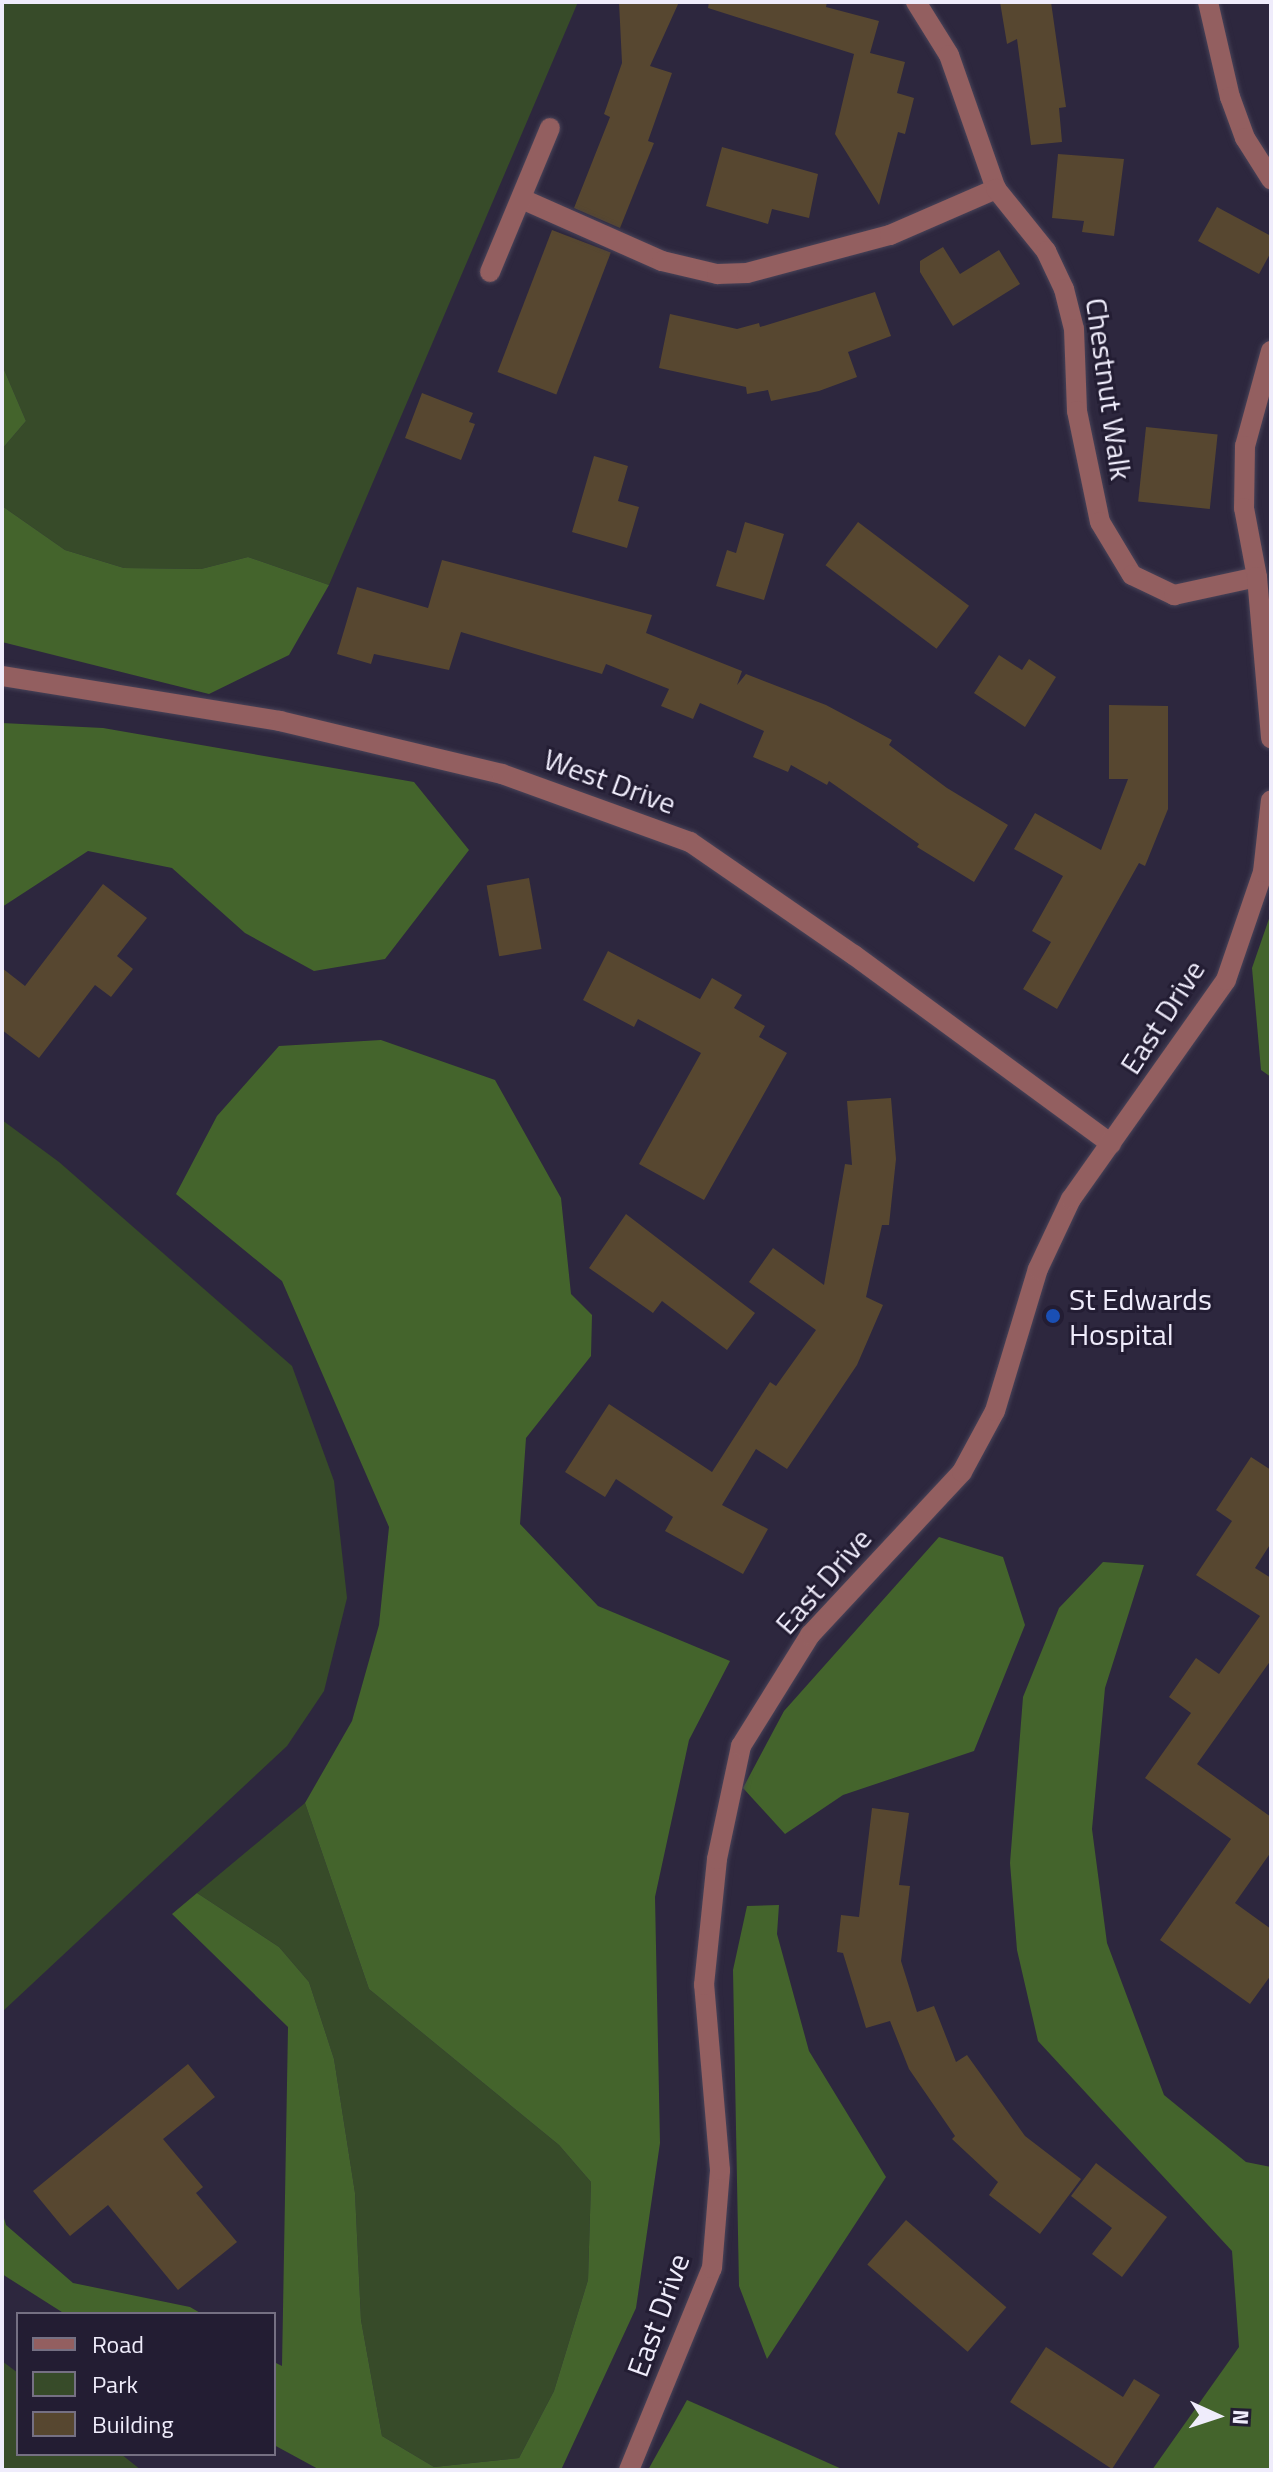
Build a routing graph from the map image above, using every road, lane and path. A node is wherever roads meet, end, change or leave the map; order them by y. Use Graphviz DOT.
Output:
graph roads {
  1 [pos="916,2"];
  2 [pos="1208,2"];
  3 [pos="550,128"];
  4 [pos="1271,179"];
  5 [pos="996,189"];
  6 [pos="522,199"];
  7 [pos="490,272"];
  8 [pos="1271,351"];
  9 [pos="1257,577"];
  10 [pos="2,676"];
  11 [pos="1271,738"];
  12 [pos="1271,800"];
  13 [pos="1111,1144"];
  14 [pos="629,2470"];
  1 -- 5 [label="street, Chestnut Walk"];
  2 -- 4 [label="street"];
  3 -- 6 [label="street"];
  5 -- 6 [label="street"];
  5 -- 9 [label="street, Chestnut Walk"];
  6 -- 7 [label="street"];
  8 -- 9 [label="street"];
  9 -- 11 [label="street"];
  10 -- 13 [label="street, West Drive"];
  12 -- 13 [label="street, East Drive"];
  13 -- 14 [label="street, East Drive"];
}
